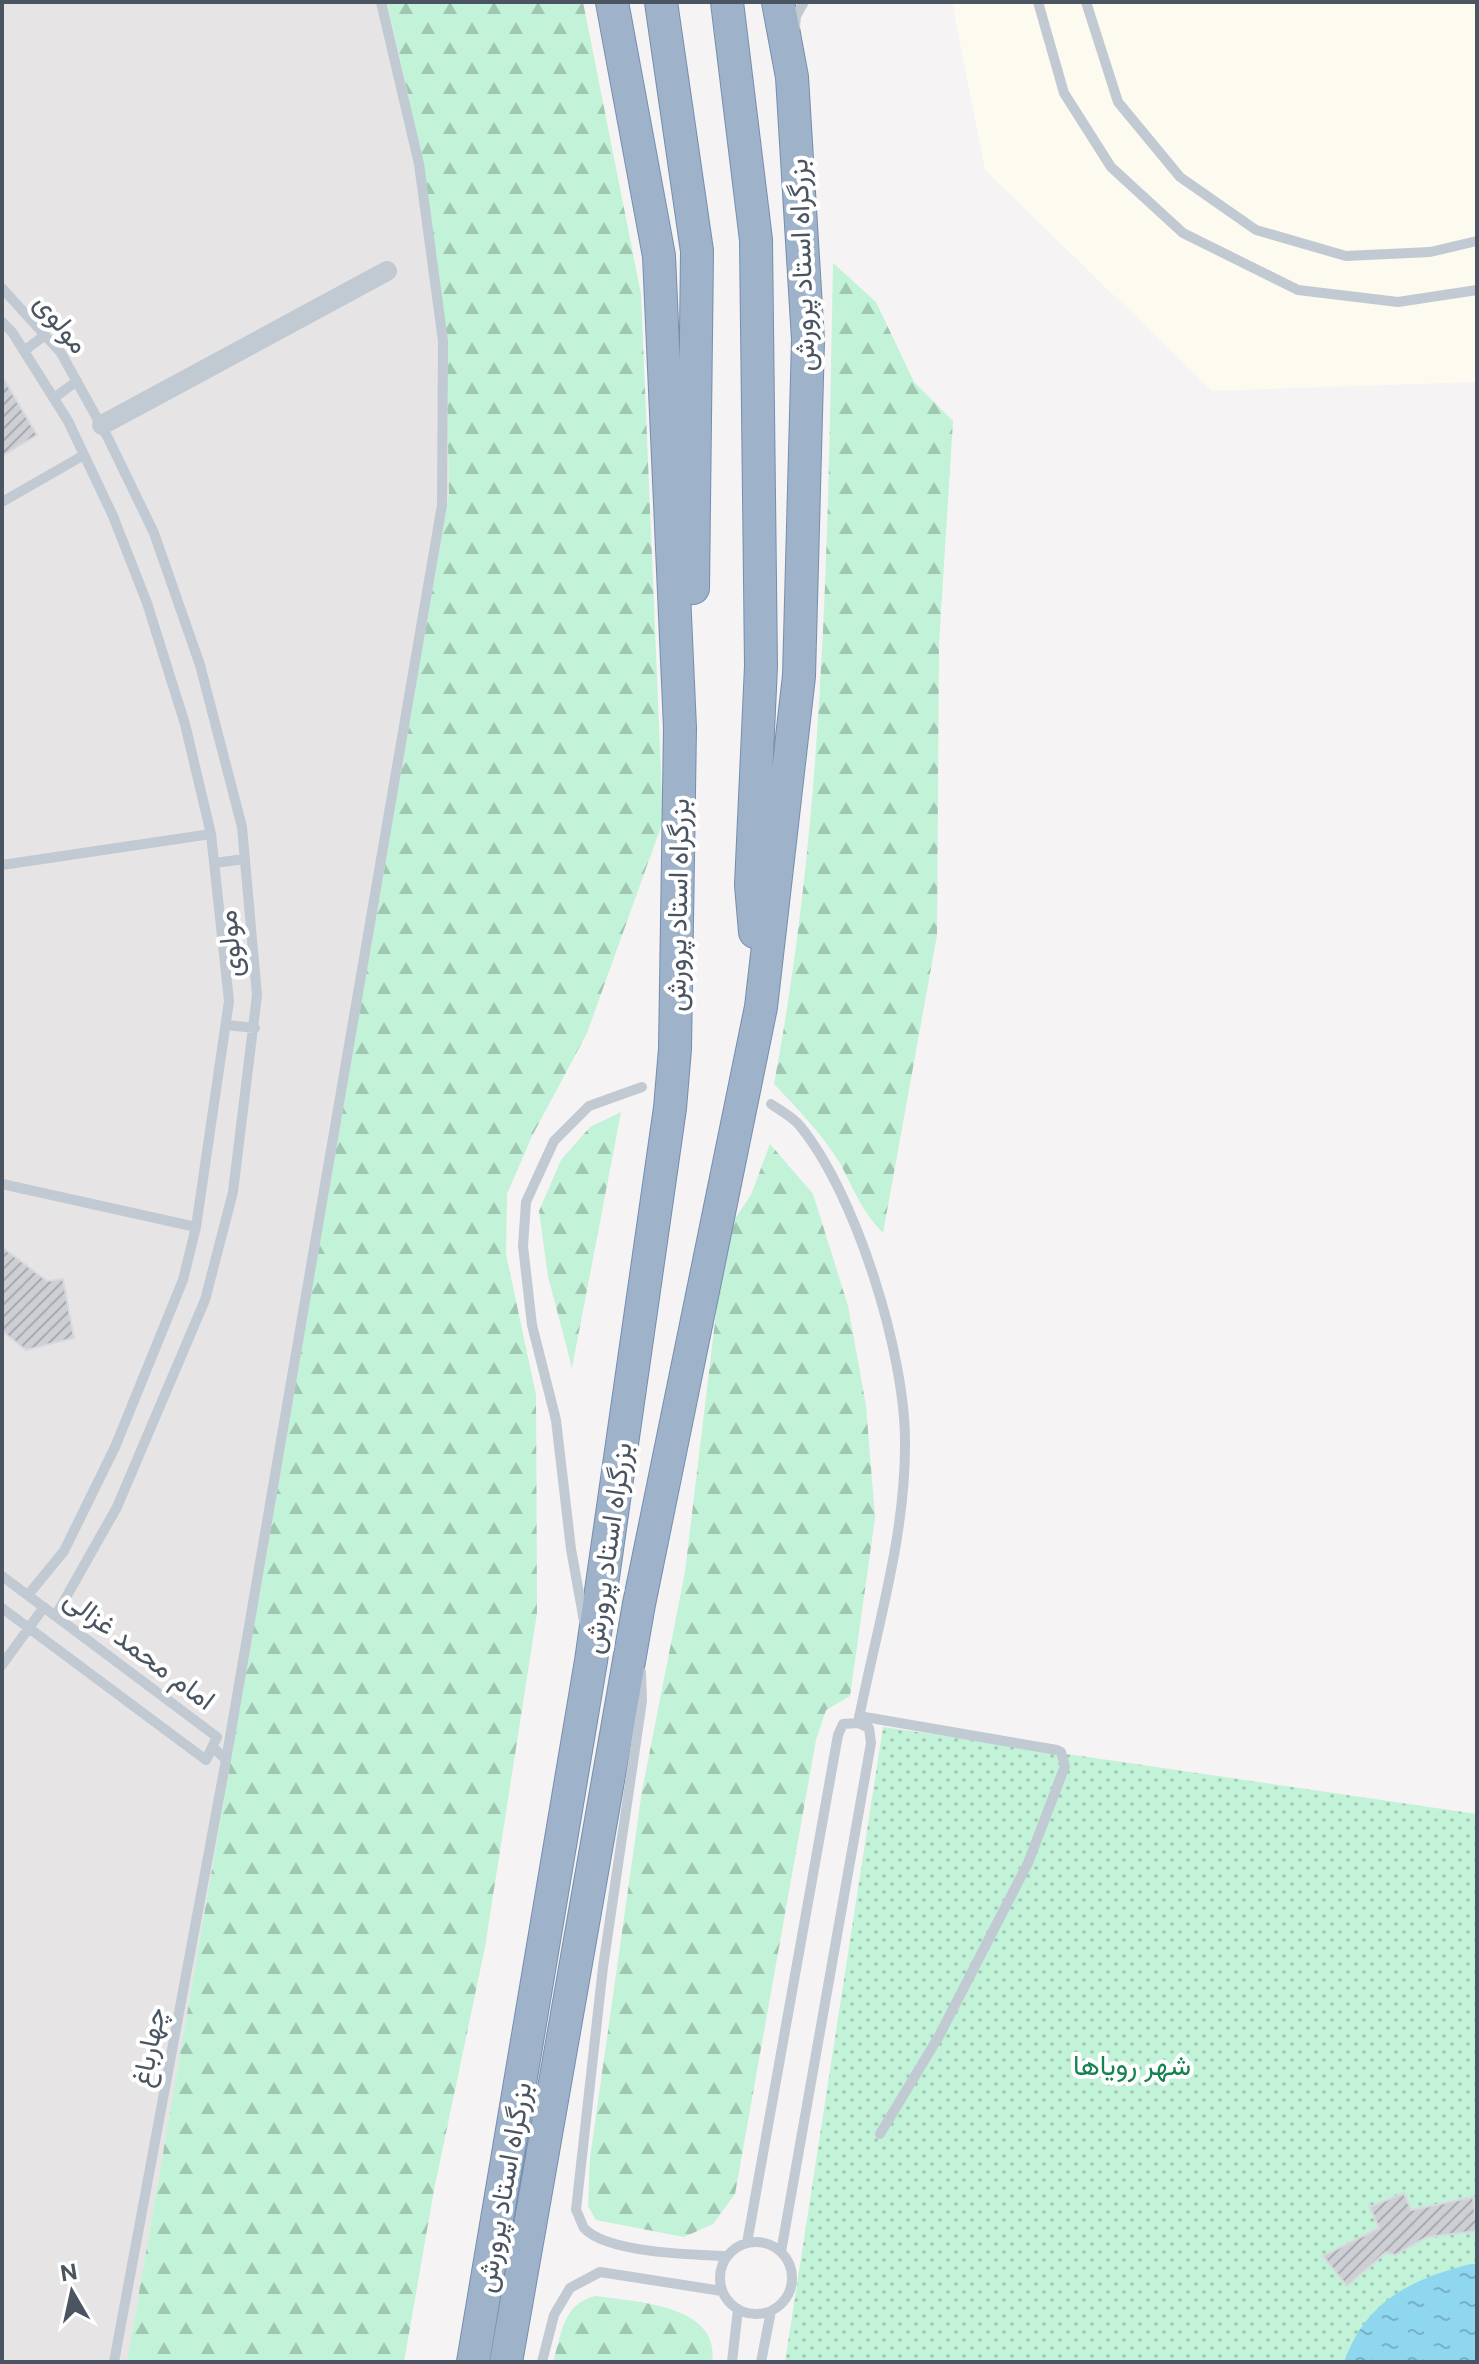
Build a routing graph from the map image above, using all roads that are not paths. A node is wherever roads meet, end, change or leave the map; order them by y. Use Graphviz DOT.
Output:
graph roads {
  1 [pos="381,2"];
  2 [pos="612,2"];
  3 [pos="661,2"];
  4 [pos="727,2"];
  5 [pos="778,2"];
  6 [pos="804,2"];
  7 [pos="1038,2"];
  8 [pos="1086,2"];
  9 [pos="792,77"];
  10 [pos="1477,241"];
  11 [pos="387,271"];
  12 [pos="2,288"];
  13 [pos="1477,290"];
  14 [pos="2,322"];
  15 [pos="45,335"];
  16 [pos="24,351"];
  17 [pos="77,381"];
  18 [pos="54,398"];
  19 [pos="102,425"];
  20 [pos="84,455"];
  21 [pos="2,502"];
  22 [pos="680,728"];
  23 [pos="211,834"];
  24 [pos="245,859"];
  25 [pos="214,863"];
  26 [pos="2,865"];
  27 [pos="761,1007"];
  28 [pos="226,1025"];
  29 [pos="255,1028"];
  30 [pos="642,1087"];
  31 [pos="771,1104"];
  32 [pos="2,1184"];
  33 [pos="196,1227"];
  34 [pos="2,1576"];
  35 [pos="28,1595"];
  36 [pos="639,1604"];
  37 [pos="44,1607"];
  38 [pos="2,1608"];
  39 [pos="56,1615"];
  40 [pos="30,1627"];
  41 [pos="591,1661"];
  42 [pos="2,1665"];
  43 [pos="859,1720"];
  44 [pos="213,1747"];
  45 [pos="226,1760"];
  46 [pos="880,2134"];
  47 [pos="747,2243"];
  48 [pos="781,2252"];
  49 [pos="727,2256"];
  50 [pos="722,2291"];
  51 [pos="738,2309"];
  52 [pos="771,2311"];
  53 [pos="114,2362"];
  54 [pos="473,2362"];
  55 [pos="506,2362"];
  56 [pos="542,2362"];
  57 [pos="732,2362"];
  58 [pos="761,2362"];
  1 -- 45 [label="lane, چهارباغ"];
  2 -- 22 [label="highway, بزرگراه استاد پرورش"];
  3 -- 22 [label="highway, بزرگراه استاد پرورش"];
  4 -- 27 [label="highway, بزرگراه استاد پرورش"];
  5 -- 9 [label="highway, بزرگراه استاد پرورش"];
  6 -- 9 [label="lane"];
  7 -- 13 [label="lane"];
  8 -- 10 [label="lane"];
  9 -- 27 [label="highway, بزرگراه استاد پرورش"];
  11 -- 19 [label="street"];
  12 -- 15 [label="lane, مولوی"];
  14 -- 16 [label="lane, مولوی"];
  15 -- 16 [label="lane"];
  15 -- 17 [label="lane, مولوی"];
  16 -- 18 [label="lane, مولوی"];
  17 -- 18 [label="lane"];
  17 -- 19 [label="lane, مولوی"];
  18 -- 20 [label="lane, مولوی"];
  19 -- 24 [label="lane, مولوی"];
  20 -- 21 [label="lane"];
  20 -- 23 [label="lane, مولوی"];
  22 -- 41 [label="highway, بزرگراه استاد پرورش"];
  23 -- 25 [label="lane, مولوی"];
  23 -- 26 [label="lane"];
  24 -- 25 [label="lane"];
  24 -- 29 [label="lane, مولوی"];
  25 -- 28 [label="lane, مولوی"];
  27 -- 36 [label="highway, بزرگراه استاد پرورش"];
  28 -- 29 [label="lane"];
  28 -- 33 [label="lane, مولوی"];
  29 -- 39 [label="lane, مولوی"];
  30 -- 41 [label="lane"];
  31 -- 43 [label="lane"];
  32 -- 33 [label="lane"];
  33 -- 35 [label="lane, مولوی"];
  34 -- 35 [label="lane, امام محمد غزالی"];
  35 -- 37 [label="lane, امام محمد غزالی"];
  36 -- 49 [label="lane"];
  36 -- 55 [label="highway, بزرگراه استاد پرورش"];
  37 -- 39 [label="lane, امام محمد غزالی"];
  37 -- 40 [label="lane"];
  38 -- 40 [label="lane, امام محمد غزالی"];
  39 -- 44 [label="lane, امام محمد غزالی"];
  40 -- 42 [label="lane"];
  40 -- 44 [label="lane, امام محمد غزالی"];
  41 -- 54 [label="highway, بزرگراه استاد پرورش"];
  43 -- 46 [label="lane"];
  43 -- 47 [label="lane"];
  43 -- 48 [label="lane"];
  44 -- 45 [label="lane"];
  45 -- 53 [label="lane, چهارباغ"];
  47 -- 48 [label="lane"];
  47 -- 49 [label="lane"];
  48 -- 52 [label="lane"];
  49 -- 50 [label="lane"];
  50 -- 51 [label="lane"];
  50 -- 56 [label="lane"];
  51 -- 52 [label="lane"];
  51 -- 57 [label="lane"];
  52 -- 58 [label="lane"];
}
